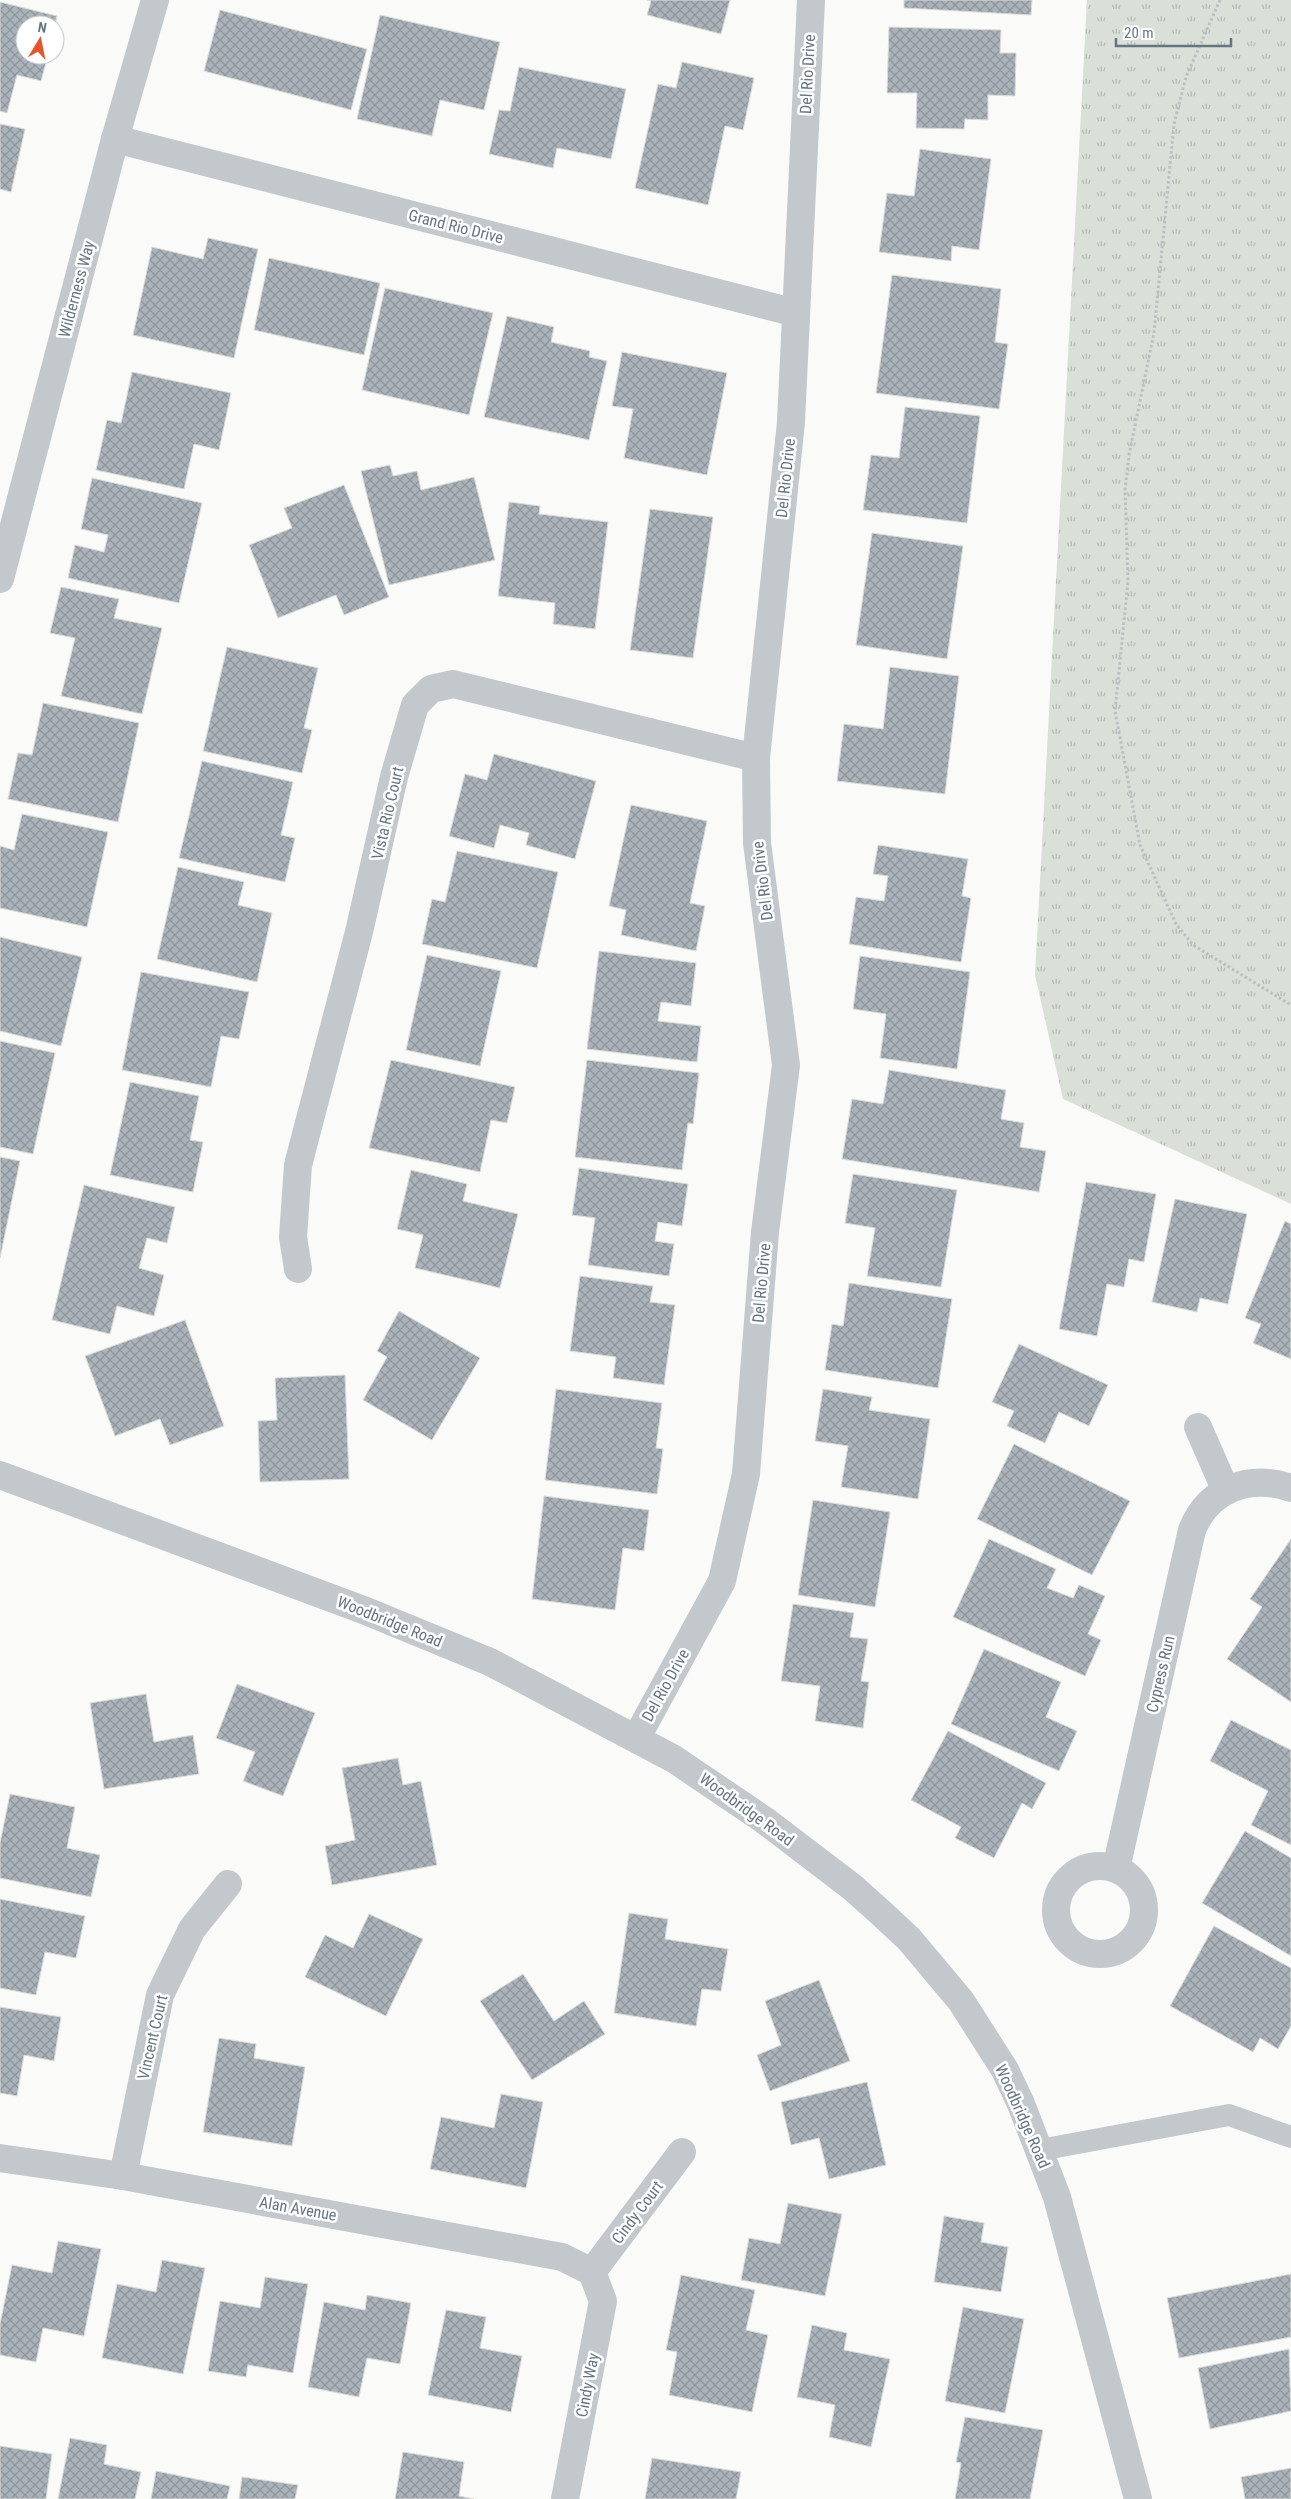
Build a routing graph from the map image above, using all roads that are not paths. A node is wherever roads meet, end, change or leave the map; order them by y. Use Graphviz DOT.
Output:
graph roads {
  1 [pos="155,0"];
  2 [pos="811,0"];
  3 [pos="115,140"];
  4 [pos="796,313"];
  5 [pos="0,579"];
  6 [pos="756,758"];
  7 [pos="298,1269"];
  8 [pos="1198,1427"];
  9 [pos="0,1475"];
  10 [pos="1291,1488"];
  11 [pos="1226,1491"];
  12 [pos="637,1737"];
  13 [pos="1116,1870"];
  14 [pos="228,1884"];
  15 [pos="1291,2137"];
  16 [pos="1040,2150"];
  17 [pos="682,2152"];
  18 [pos="0,2158"];
  19 [pos="123,2176"];
  20 [pos="592,2272"];
  21 [pos="565,2499"];
  22 [pos="1138,2499"];
  1 -- 3 [label="street, Wilderness Way"];
  2 -- 4 [label="street, Del Rio Drive"];
  3 -- 4 [label="street, Grand Rio Drive"];
  3 -- 5 [label="street, Wilderness Way"];
  4 -- 6 [label="street, Del Rio Drive"];
  6 -- 7 [label="street, Vista Rio Court"];
  6 -- 12 [label="street, Del Rio Drive"];
  8 -- 11 [label="street"];
  9 -- 12 [label="street, Woodbridge Road"];
  10 -- 11 [label="street, Cypress Run"];
  11 -- 13 [label="street, Cypress Run"];
  12 -- 16 [label="street, Woodbridge Road"];
  14 -- 19 [label="street, Vincent Court"];
  15 -- 16 [label="lane"];
  16 -- 22 [label="street, Woodbridge Road"];
  17 -- 20 [label="street, Cindy Court"];
  18 -- 19 [label="street, Alan Avenue"];
  19 -- 20 [label="street, Alan Avenue"];
  20 -- 21 [label="street, Cindy Way"];
}
